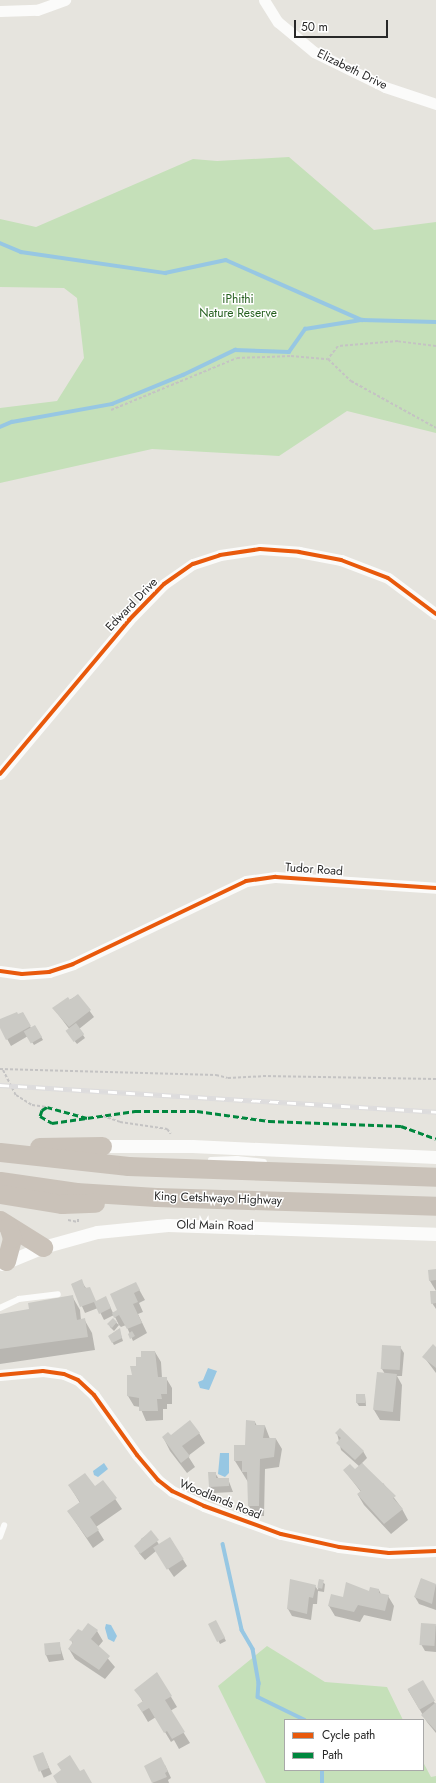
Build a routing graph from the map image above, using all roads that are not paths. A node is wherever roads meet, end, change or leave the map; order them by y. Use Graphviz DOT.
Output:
graph roads {
  1 [pos="65,0"];
  2 [pos="264,0"];
  3 [pos="0,12"];
  4 [pos="436,104"];
  5 [pos="436,614"];
  6 [pos="0,774"];
  7 [pos="436,888"];
  8 [pos="0,971"];
  9 [pos="102,1146"];
  10 [pos="0,1149"];
  11 [pos="0,1152"];
  12 [pos="436,1157"];
  13 [pos="272,1163"];
  14 [pos="279,1165"];
  15 [pos="178,1168"];
  16 [pos="309,1174"];
  17 [pos="436,1178"];
  18 [pos="0,1180"];
  19 [pos="0,1194"];
  20 [pos="138,1196"];
  21 [pos="436,1206"];
  22 [pos="4,1223"];
  23 [pos="436,1234"];
  24 [pos="43,1247"];
  25 [pos="3,1263"];
  26 [pos="58,1294"];
  27 [pos="0,1308"];
  28 [pos="0,1375"];
  29 [pos="4,1526"];
  30 [pos="0,1537"];
  31 [pos="436,1551"];
  1 -- 3 [label="street"];
  2 -- 4 [label="street, Elizabeth Drive"];
  5 -- 6 [label="street, Edward Drive"];
  7 -- 8 [label="street, Tudor Road"];
  9 -- 10 [label="highway"];
  9 -- 12 [label="street"];
  11 -- 15 [label="highway"];
  13 -- 15 [label="lane"];
  14 -- 16 [label="lane"];
  15 -- 16 [label="highway"];
  16 -- 17 [label="highway"];
  18 -- 20 [label="highway, King Cetshwayo Highway"];
  19 -- 20 [label="highway"];
  20 -- 21 [label="highway, King Cetshwayo Highway"];
  22 -- 24 [label="highway"];
  22 -- 25 [label="highway"];
  23 -- 24 [label="street, Old Main Road"];
  24 -- 25 [label="street, Old Main Road"];
  26 -- 27 [label="lane"];
  28 -- 31 [label="street, Woodlands Road"];
  29 -- 30 [label="lane"];
}
